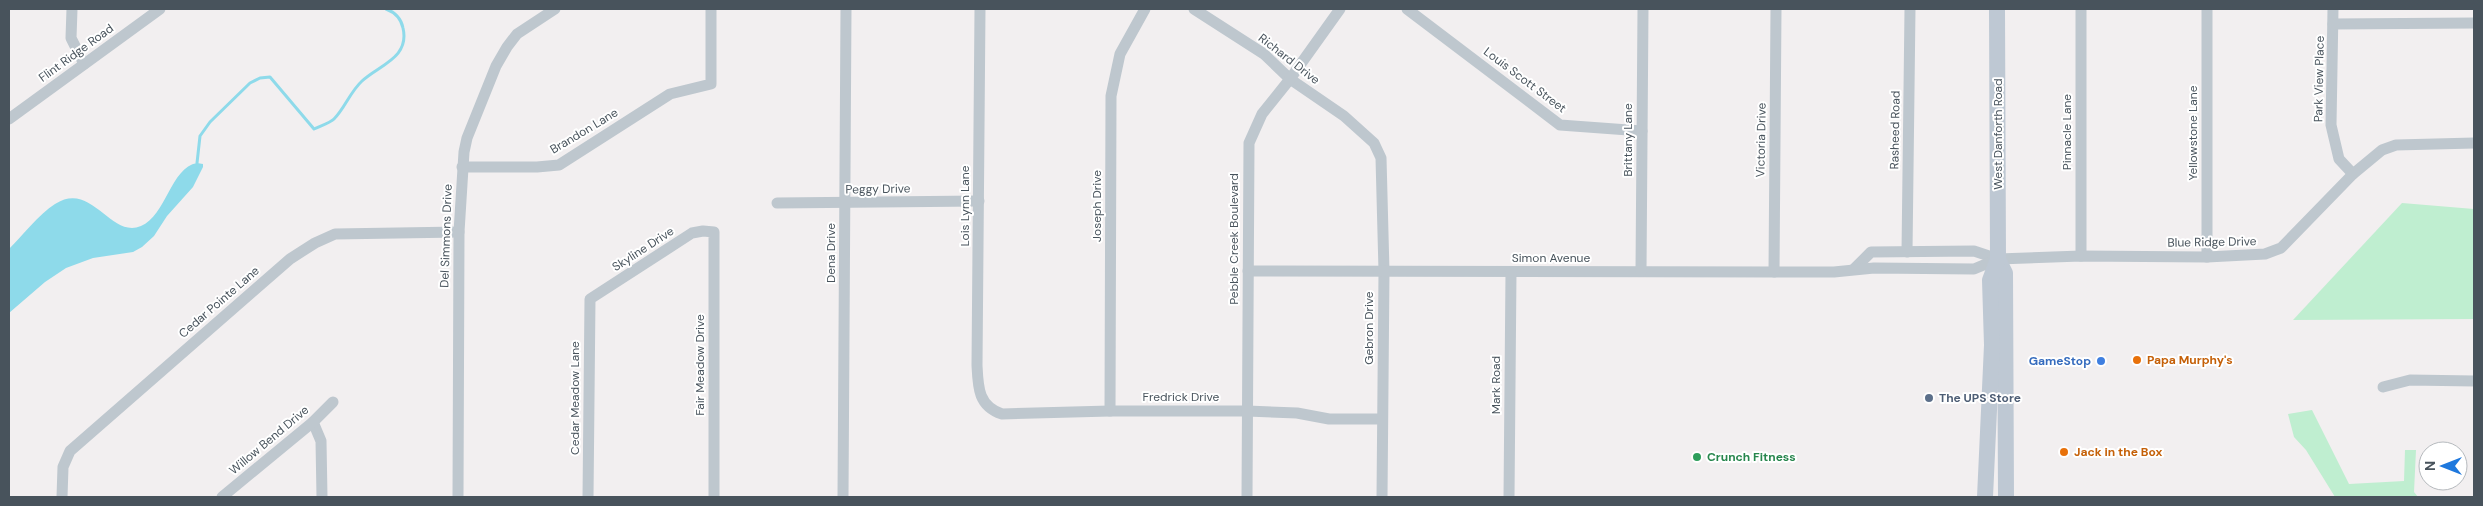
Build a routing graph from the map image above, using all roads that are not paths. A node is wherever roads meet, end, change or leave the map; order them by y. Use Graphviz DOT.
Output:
graph roads {
  1 [pos="72,9"];
  2 [pos="160,9"];
  3 [pos="555,9"];
  4 [pos="711,9"];
  5 [pos="846,9"];
  6 [pos="980,9"];
  7 [pos="1145,9"];
  8 [pos="1194,9"];
  9 [pos="1340,9"];
  10 [pos="1407,9"];
  11 [pos="1643,9"];
  12 [pos="1776,9"];
  13 [pos="1910,9"];
  14 [pos="1997,9"];
  15 [pos="2081,9"];
  16 [pos="2206,9"];
  17 [pos="2333,9"];
  18 [pos="2474,23"];
  19 [pos="2333,24"];
  20 [pos="84,64"];
  21 [pos="1290,79"];
  22 [pos="9,119"];
  23 [pos="1642,131"];
  24 [pos="2474,143"];
  25 [pos="1381,158"];
  26 [pos="462,168"];
  27 [pos="2353,174"];
  28 [pos="979,201"];
  29 [pos="777,203"];
  30 [pos="845,203"];
  31 [pos="459,232"];
  32 [pos="714,232"];
  33 [pos="1907,252"];
  34 [pos="2081,256"];
  35 [pos="2207,257"];
  36 [pos="1998,259"];
  37 [pos="1854,269"];
  38 [pos="1248,271"];
  39 [pos="1384,271"];
  40 [pos="1641,271"];
  41 [pos="1511,272"];
  42 [pos="1774,272"];
  43 [pos="590,299"];
  44 [pos="2474,381"];
  45 [pos="2383,387"];
  46 [pos="333,402"];
  47 [pos="983,402"];
  48 [pos="1110,411"];
  49 [pos="1247,411"];
  50 [pos="1382,419"];
  51 [pos="313,422"];
  52 [pos="62,497"];
  53 [pos="222,497"];
  54 [pos="322,497"];
  55 [pos="458,497"];
  56 [pos="588,497"];
  57 [pos="714,497"];
  58 [pos="843,497"];
  59 [pos="1247,497"];
  60 [pos="1382,497"];
  61 [pos="1509,497"];
  62 [pos="1985,497"];
  63 [pos="2006,497"];
  1 -- 20 [label="street"];
  2 -- 20 [label="street, Flint Ridge Road"];
  3 -- 26 [label="street, Del Simmons Drive"];
  4 -- 26 [label="street, Brandon Lane"];
  5 -- 30 [label="street, Dena Drive"];
  6 -- 28 [label="street, Lois Lynn Lane"];
  7 -- 48 [label="street, Joseph Drive"];
  8 -- 21 [label="street, Richard Drive"];
  9 -- 21 [label="street, Pebble Creek Boulevard"];
  10 -- 23 [label="street, Louis Scott Street"];
  11 -- 23 [label="street, Brittany Lane"];
  12 -- 42 [label="street, Victoria Drive"];
  13 -- 33 [label="street, Rasheed Road"];
  14 -- 36 [label="main road, West Danforth Road"];
  15 -- 34 [label="street, Pinnacle Lane"];
  16 -- 35 [label="street, Yellowstone Lane"];
  17 -- 19 [label="street, Park View Place"];
  18 -- 19 [label="street"];
  19 -- 27 [label="street, Park View Place"];
  20 -- 22 [label="street, Flint Ridge Road"];
  21 -- 25 [label="street, Richard Drive"];
  21 -- 38 [label="street, Pebble Creek Boulevard"];
  23 -- 40 [label="street, Brittany Lane"];
  24 -- 27 [label="street, Blue Ridge Drive"];
  25 -- 39 [label="street, Gebron Drive"];
  26 -- 31 [label="street, Del Simmons Drive"];
  27 -- 35 [label="street, Blue Ridge Drive"];
  28 -- 30 [label="street, Peggy Drive"];
  28 -- 47 [label="street, Lois Lynn Lane"];
  29 -- 30 [label="street, Peggy Drive"];
  30 -- 58 [label="street, Dena Drive"];
  31 -- 52 [label="street, Cedar Pointe Lane"];
  31 -- 55 [label="street, Del Simmons Drive"];
  32 -- 43 [label="street, Skyline Drive"];
  32 -- 57 [label="street, Fair Meadow Drive"];
  33 -- 36 [label="street"];
  33 -- 37 [label="street"];
  34 -- 35 [label="street, Blue Ridge Drive"];
  34 -- 36 [label="street, Blue Ridge Drive"];
  36 -- 37 [label="street, Simon Avenue"];
  36 -- 62 [label="main road, West Danforth Road"];
  36 -- 63 [label="main road, West Danforth Road"];
  37 -- 42 [label="street, Simon Avenue"];
  38 -- 39 [label="street, Simon Avenue"];
  38 -- 49 [label="street, Pebble Creek Boulevard"];
  39 -- 41 [label="street, Simon Avenue"];
  39 -- 50 [label="street, Gebron Drive"];
  40 -- 41 [label="street, Simon Avenue"];
  40 -- 42 [label="street, Simon Avenue"];
  41 -- 61 [label="street, Mark Road"];
  43 -- 56 [label="street, Cedar Meadow Lane"];
  44 -- 45 [label="street"];
  46 -- 51 [label="street, Willow Bend Drive"];
  47 -- 48 [label="street, Fredrick Drive"];
  48 -- 49 [label="street, Fredrick Drive"];
  49 -- 50 [label="street, Fredrick Drive"];
  49 -- 59 [label="street, Pebble Creek Boulevard"];
  50 -- 60 [label="street, Gebron Drive"];
  51 -- 53 [label="street, Willow Bend Drive"];
  51 -- 54 [label="street"];
}
